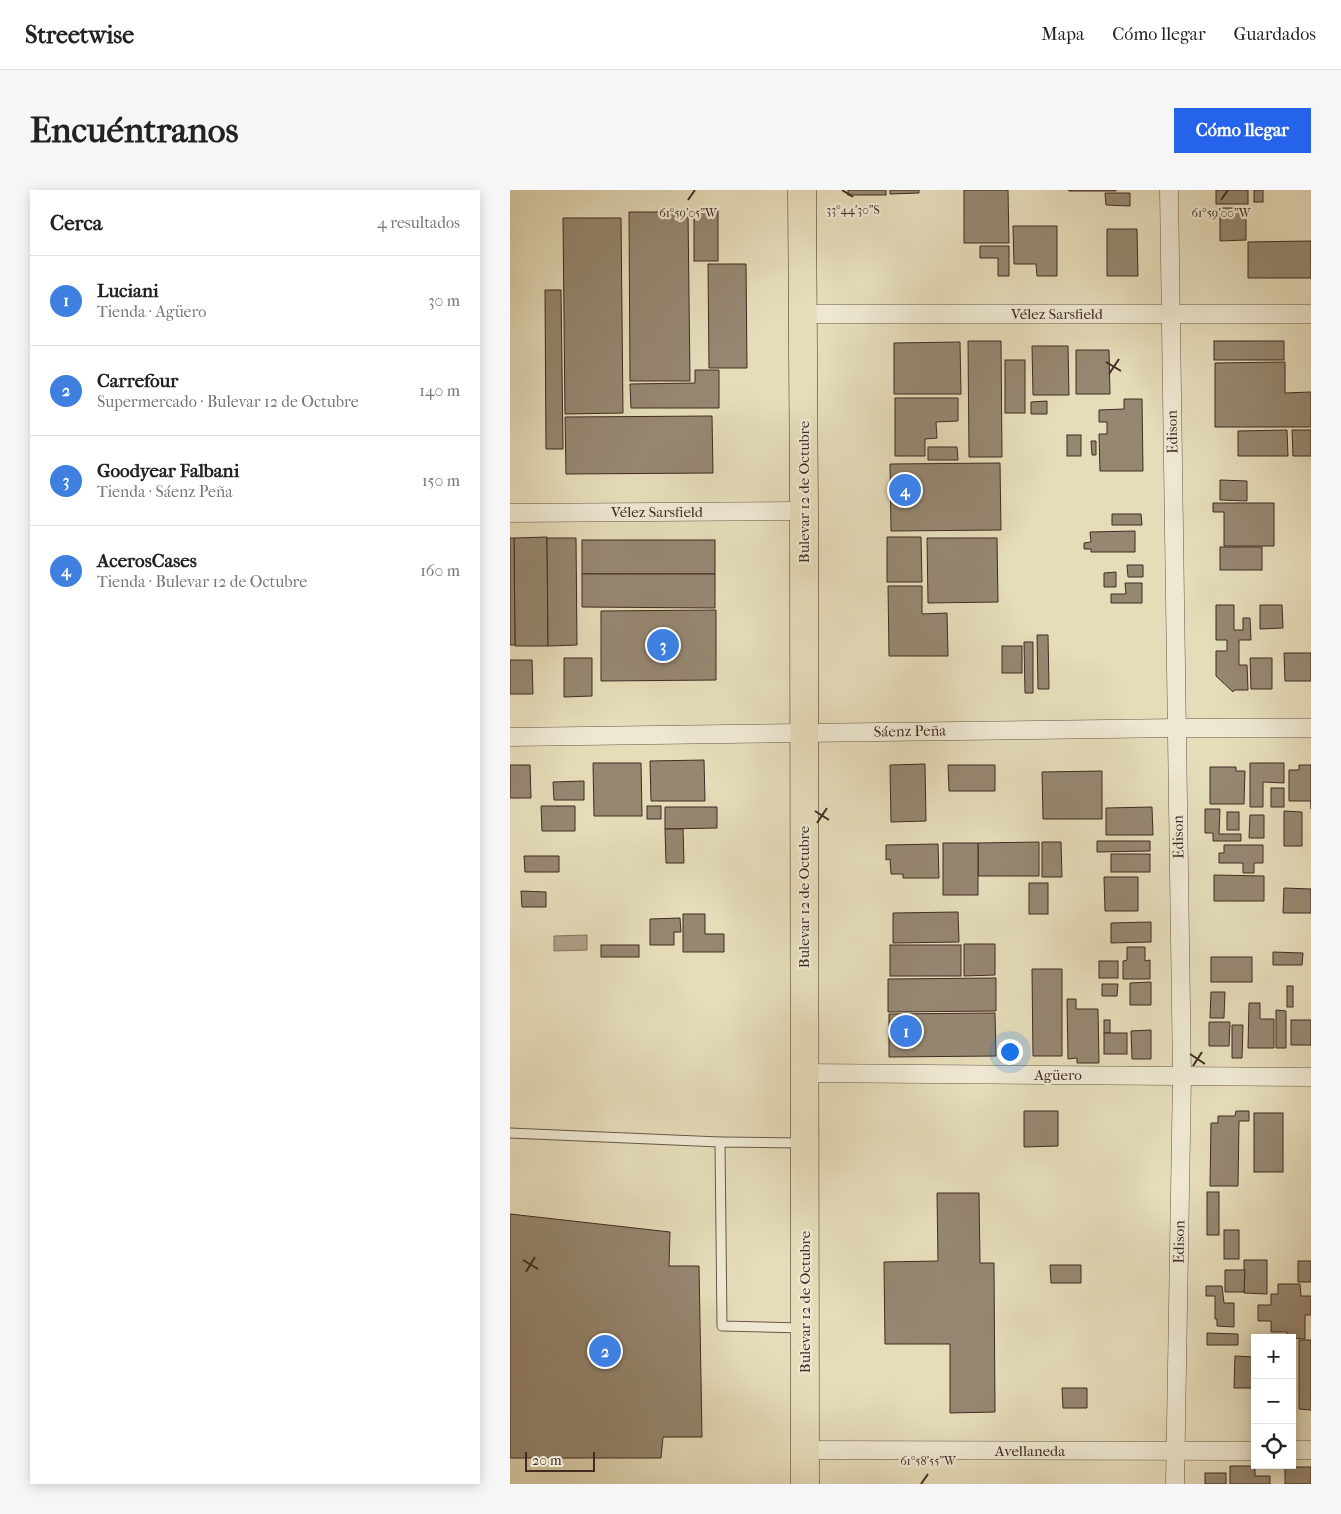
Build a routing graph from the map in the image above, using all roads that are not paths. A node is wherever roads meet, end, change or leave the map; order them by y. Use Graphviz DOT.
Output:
graph roads {
  1 [pos="802,190"];
  2 [pos="1169,190"];
  3 [pos="803,314"];
  4 [pos="1171,314"];
  5 [pos="1311,314"];
  6 [pos="804,511"];
  7 [pos="510,513"];
  8 [pos="1177,728"];
  9 [pos="1311,728"];
  10 [pos="804,733"];
  11 [pos="510,737"];
  12 [pos="804,1073"];
  13 [pos="1182,1076"];
  14 [pos="1311,1077"];
  15 [pos="510,1133"];
  16 [pos="720,1142"];
  17 [pos="804,1143"];
  18 [pos="804,1328"];
  19 [pos="804,1450"];
  20 [pos="1296,1450"];
  21 [pos="1311,1450"];
  22 [pos="1251,1451"];
  23 [pos="1175,1452"];
  24 [pos="805,1484"];
  25 [pos="1175,1484"];
  1 -- 3 [label="highway, Bulevar 12 de Octubre"];
  2 -- 4 [label="street, Edison"];
  3 -- 4 [label="street, Vélez Sarsfield"];
  3 -- 6 [label="highway, Bulevar 12 de Octubre"];
  4 -- 5 [label="street, Vélez Sarsfield"];
  4 -- 8 [label="street, Edison"];
  6 -- 7 [label="street, Vélez Sarsfield"];
  6 -- 10 [label="highway, Bulevar 12 de Octubre"];
  8 -- 9 [label="street, Sáenz Peña"];
  8 -- 10 [label="street, Sáenz Peña"];
  8 -- 13 [label="street, Edison"];
  10 -- 11 [label="street, Sáenz Peña"];
  10 -- 12 [label="highway, Bulevar 12 de Octubre"];
  12 -- 13 [label="street, Agüero"];
  12 -- 17 [label="highway, Bulevar 12 de Octubre"];
  13 -- 14 [label="street, Agüero"];
  13 -- 23 [label="street, Edison"];
  15 -- 16 [label="lane"];
  16 -- 17 [label="lane"];
  16 -- 18 [label="lane"];
  17 -- 18 [label="highway, Bulevar 12 de Octubre"];
  18 -- 19 [label="highway, Bulevar 12 de Octubre"];
  19 -- 23 [label="street, Avellaneda"];
  19 -- 24 [label="highway, Bulevar 12 de Octubre"];
  20 -- 21 [label="street"];
  22 -- 23 [label="street, Avellaneda"];
  23 -- 25 [label="street, Edison"];
}
